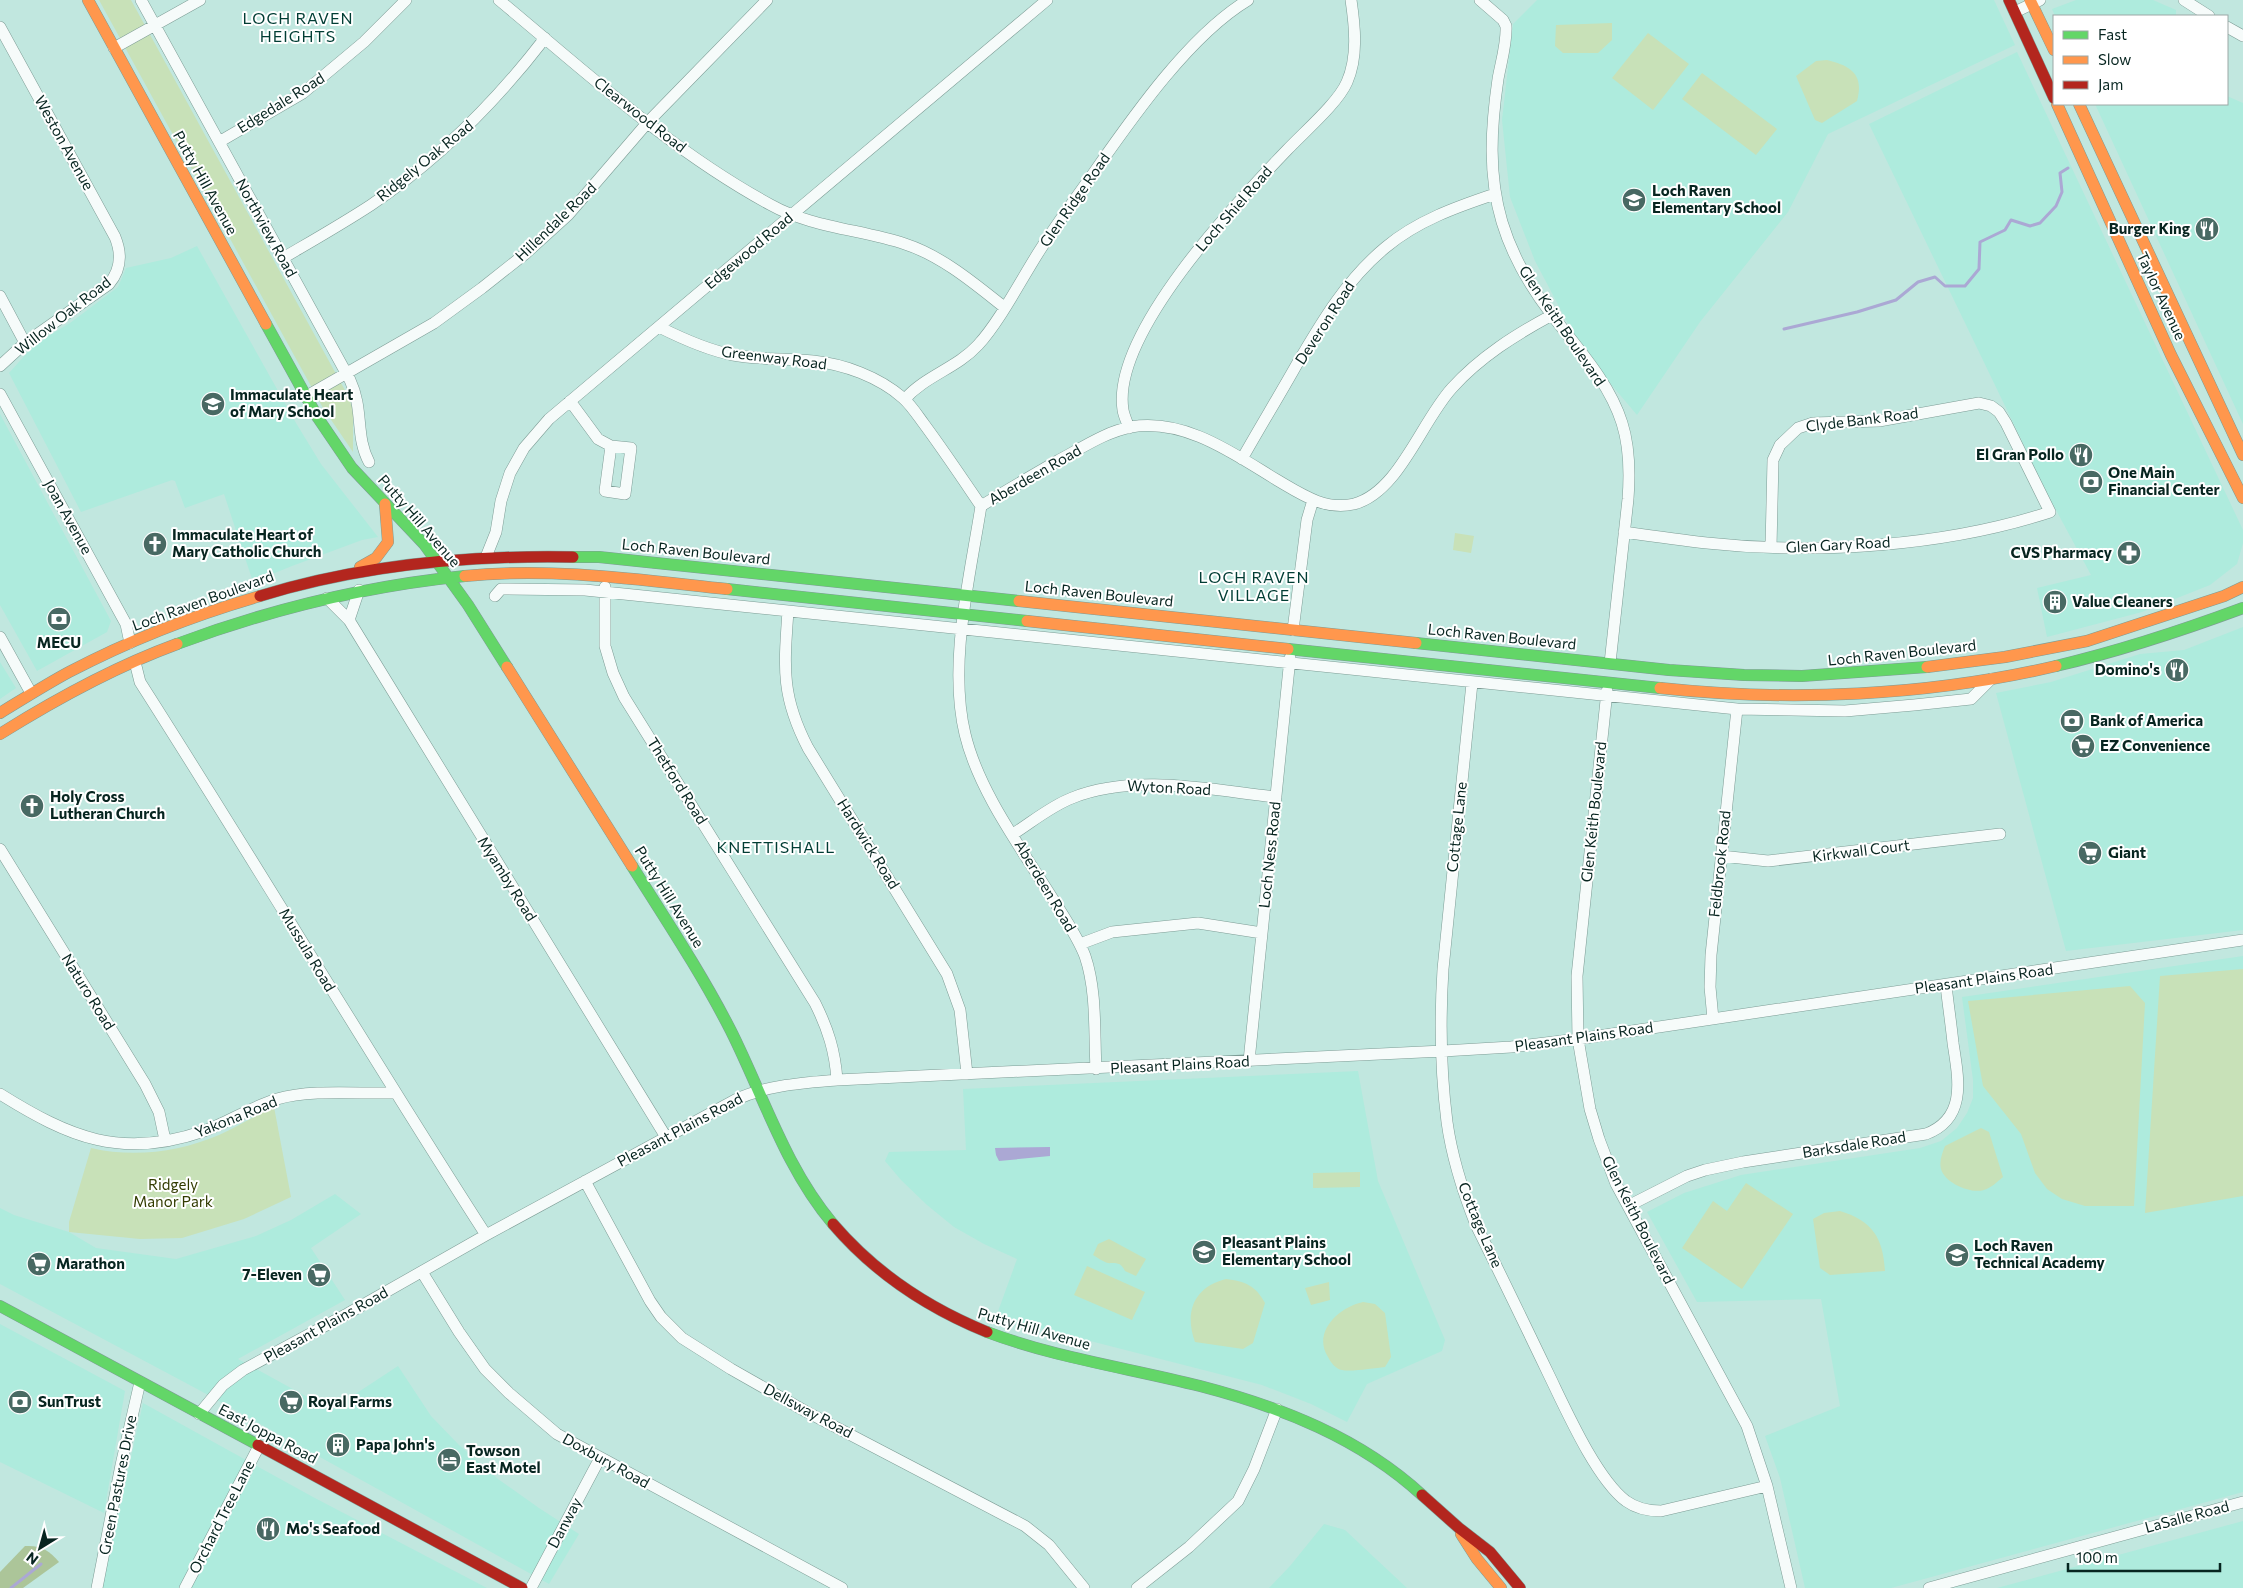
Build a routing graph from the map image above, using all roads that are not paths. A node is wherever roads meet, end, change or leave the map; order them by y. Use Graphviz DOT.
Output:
graph roads {
  1 [pos="88,0"];
  2 [pos="141,0"];
  3 [pos="200,0"];
  4 [pos="406,0"];
  5 [pos="767,0"];
  6 [pos="1047,0"];
  7 [pos="1248,0"];
  8 [pos="1351,0"];
  9 [pos="1480,0"];
  10 [pos="2009,0"];
  11 [pos="2184,0"];
  12 [pos="2034,1"];
  13 [pos="505,2"];
  14 [pos="2014,12"];
  15 [pos="2207,15"];
  16 [pos="155,25"];
  17 [pos="0,27"];
  18 [pos="2228,28"];
  19 [pos="2243,36"];
  20 [pos="545,38"];
  21 [pos="114,48"];
  22 [pos="2053,48"];
  23 [pos="2053,96"];
  24 [pos="2057,105"];
  25 [pos="2080,105"];
  26 [pos="648,122"];
  27 [pos="2066,123"];
  28 [pos="219,142"];
  29 [pos="2117,182"];
  30 [pos="1494,194"];
  31 [pos="792,215"];
  32 [pos="283,258"];
  33 [pos="120,261"];
  34 [pos="0,296"];
  35 [pos="1004,307"];
  36 [pos="1552,314"];
  37 [pos="659,327"];
  38 [pos="25,343"];
  39 [pos="0,366"];
  40 [pos="346,374"];
  41 [pos="0,394"];
  42 [pos="305,397"];
  43 [pos="905,399"];
  44 [pos="570,401"];
  45 [pos="1129,428"];
  46 [pos="611,446"];
  47 [pos="2243,455"];
  48 [pos="1242,459"];
  49 [pos="369,462"];
  50 [pos="2243,498"];
  51 [pos="1313,500"];
  52 [pos="385,504"];
  53 [pos="981,506"];
  54 [pos="2050,512"];
  55 [pos="496,532"];
  56 [pos="1624,532"];
  57 [pos="1771,547"];
  58 [pos="505,556"];
  59 [pos="486,557"];
  60 [pos="436,560"];
  61 [pos="350,572"];
  62 [pos="448,577"];
  63 [pos="605,577"];
  64 [pos="2243,587"];
  65 [pos="359,590"];
  66 [pos="604,592"];
  67 [pos="967,595"];
  68 [pos="495,596"];
  69 [pos="327,598"];
  70 [pos="2242,608"];
  71 [pos="788,611"];
  72 [pos="965,613"];
  73 [pos="349,620"];
  74 [pos="962,628"];
  75 [pos="1293,630"];
  76 [pos="0,637"];
  77 [pos="130,642"];
  78 [pos="1292,648"];
  79 [pos="135,662"];
  80 [pos="1610,663"];
  81 [pos="1290,664"];
  82 [pos="1991,679"];
  83 [pos="1608,682"];
  84 [pos="1472,683"];
  85 [pos="31,693"];
  86 [pos="1606,696"];
  87 [pos="1737,709"];
  88 [pos="0,713"];
  89 [pos="0,734"];
  90 [pos="1276,797"];
  91 [pos="1013,834"];
  92 [pos="2000,834"];
  93 [pos="0,849"];
  94 [pos="1721,856"];
  95 [pos="1262,933"];
  96 [pos="2243,940"];
  97 [pos="1080,944"];
  98 [pos="1946,985"];
  99 [pos="1713,1019"];
  100 [pos="1578,1039"];
  101 [pos="1443,1052"];
  102 [pos="1249,1061"];
  103 [pos="1096,1069"];
  104 [pos="967,1074"];
  105 [pos="837,1080"];
  106 [pos="758,1091"];
  107 [pos="394,1093"];
  108 [pos="0,1094"];
  109 [pos="666,1137"];
  110 [pos="166,1140"];
  111 [pos="585,1181"];
  112 [pos="1628,1206"];
  113 [pos="486,1235"];
  114 [pos="422,1272"];
  115 [pos="0,1306"];
  116 [pos="140,1382"];
  117 [pos="1276,1409"];
  118 [pos="199,1414"];
  119 [pos="259,1446"];
  120 [pos="600,1458"];
  121 [pos="1767,1486"];
  122 [pos="2243,1502"];
  123 [pos="1456,1526"];
  124 [pos="97,1588"];
  125 [pos="185,1588"];
  126 [pos="522,1588"];
  127 [pos="531,1588"];
  128 [pos="842,1588"];
  129 [pos="1084,1588"];
  130 [pos="1137,1588"];
  131 [pos="1502,1588"];
  132 [pos="1520,1588"];
  133 [pos="1791,1588"];
  134 [pos="1929,1588"];
  1 -- 21 [label="main road, Putty Hill Avenue"];
  2 -- 16 [label="street, Northview Road"];
  3 -- 16 [label="street"];
  4 -- 28 [label="street, Edgedale Road"];
  5 -- 26 [label="street, Hillendale Road"];
  6 -- 31 [label="street, Edgewood Road"];
  7 -- 35 [label="street, Glen Ridge Road"];
  8 -- 45 [label="street, Loch Shiel Road"];
  9 -- 30 [label="street, Glen Keith Boulevard"];
  10 -- 14 [label="main road"];
  11 -- 15 [label="street"];
  12 -- 14 [label="street"];
  12 -- 22 [label="main road"];
  13 -- 20 [label="street, Clearwood Road"];
  14 -- 23 [label="main road"];
  16 -- 21 [label="street"];
  16 -- 28 [label="street, Northview Road"];
  17 -- 33 [label="street, Weston Avenue"];
  18 -- 19 [label="street"];
  20 -- 26 [label="street, Clearwood Road"];
  20 -- 32 [label="street, Ridgely Oak Road"];
  21 -- 42 [label="main road, Putty Hill Avenue"];
  24 -- 27 [label="main road, Taylor Avenue"];
  25 -- 29 [label="main road, Taylor Avenue"];
  26 -- 31 [label="street, Clearwood Road"];
  26 -- 40 [label="street, Hillendale Road"];
  27 -- 29 [label="main road"];
  27 -- 50 [label="main road, Taylor Avenue"];
  28 -- 32 [label="street, Northview Road"];
  29 -- 47 [label="main road, Taylor Avenue"];
  30 -- 36 [label="street, Glen Keith Boulevard"];
  30 -- 48 [label="street, Deveron Road"];
  31 -- 35 [label="street, Clearwood Road"];
  31 -- 37 [label="street, Edgewood Road"];
  32 -- 40 [label="street, Northview Road"];
  33 -- 38 [label="street, Willow Oak Road"];
  34 -- 38 [label="street"];
  35 -- 43 [label="street, Glen Ridge Road"];
  36 -- 51 [label="street, Aberdeen Road"];
  36 -- 56 [label="street, Glen Keith Boulevard"];
  37 -- 43 [label="street, Greenway Road"];
  37 -- 44 [label="street, Edgewood Road"];
  38 -- 39 [label="street, Willow Oak Road"];
  40 -- 42 [label="street, Hillendale Road"];
  40 -- 49 [label="street, Northview Road"];
  41 -- 77 [label="street, Joan Avenue"];
  42 -- 52 [label="main road, Putty Hill Avenue"];
  43 -- 53 [label="street, Greenway Road"];
  44 -- 46 [label="street"];
  44 -- 55 [label="street, Edgewood Road"];
  45 -- 48 [label="street, Aberdeen Road"];
  45 -- 53 [label="street, Aberdeen Road"];
  48 -- 51 [label="street, Aberdeen Road"];
  51 -- 75 [label="street"];
  52 -- 60 [label="main road, Putty Hill Avenue"];
  52 -- 61 [label="main road"];
  53 -- 67 [label="street, Aberdeen Road"];
  54 -- 57 [label="street, Glen Gary Road"];
  54 -- 57 [label="street, Clyde Bank Road"];
  55 -- 58 [label="street"];
  55 -- 59 [label="street, Edgewood Road"];
  56 -- 57 [label="street, Glen Gary Road"];
  56 -- 80 [label="street, Glen Keith Boulevard"];
  58 -- 59 [label="main road, Loch Raven Boulevard"];
  58 -- 67 [label="main road, Loch Raven Boulevard"];
  59 -- 60 [label="main road, Loch Raven Boulevard"];
  60 -- 61 [label="main road, Loch Raven Boulevard"];
  60 -- 62 [label="main road, Putty Hill Avenue"];
  61 -- 77 [label="main road, Loch Raven Boulevard"];
  62 -- 63 [label="main road, Loch Raven Boulevard"];
  62 -- 65 [label="main road, Loch Raven Boulevard"];
  62 -- 106 [label="main road, Putty Hill Avenue"];
  63 -- 66 [label="street, Thetford Road"];
  63 -- 72 [label="main road, Loch Raven Boulevard"];
  64 -- 80 [label="main road, Loch Raven Boulevard"];
  65 -- 69 [label="main road, Loch Raven Boulevard"];
  65 -- 73 [label="street"];
  66 -- 68 [label="street"];
  66 -- 71 [label="street"];
  66 -- 105 [label="street, Thetford Road"];
  67 -- 72 [label="street, Aberdeen Road"];
  67 -- 75 [label="main road, Loch Raven Boulevard"];
  69 -- 73 [label="street, Myamby Road"];
  69 -- 79 [label="main road, Loch Raven Boulevard"];
  70 -- 82 [label="main road, Loch Raven Boulevard"];
  71 -- 74 [label="street"];
  71 -- 104 [label="street, Hardwick Road"];
  72 -- 74 [label="street, Aberdeen Road"];
  72 -- 78 [label="main road, Loch Raven Boulevard"];
  73 -- 109 [label="street, Myamby Road"];
  74 -- 81 [label="street"];
  74 -- 91 [label="street, Aberdeen Road"];
  75 -- 78 [label="main road"];
  75 -- 80 [label="main road, Loch Raven Boulevard"];
  76 -- 85 [label="street"];
  77 -- 79 [label="main road"];
  77 -- 85 [label="main road, Loch Raven Boulevard"];
  78 -- 81 [label="street, Loch Ness Road"];
  78 -- 83 [label="main road, Loch Raven Boulevard"];
  79 -- 89 [label="main road, Loch Raven Boulevard"];
  79 -- 107 [label="street, Mussula Road"];
  80 -- 83 [label="main road"];
  81 -- 84 [label="street"];
  81 -- 90 [label="street, Loch Ness Road"];
  82 -- 83 [label="main road, Loch Raven Boulevard"];
  82 -- 87 [label="street"];
  83 -- 86 [label="street, Glen Keith Boulevard"];
  84 -- 86 [label="street"];
  84 -- 101 [label="street, Cottage Lane"];
  85 -- 88 [label="main road, Loch Raven Boulevard"];
  86 -- 87 [label="street"];
  86 -- 100 [label="street, Glen Keith Boulevard"];
  87 -- 94 [label="street, Feldbrook Road"];
  90 -- 91 [label="street, Wyton Road"];
  90 -- 95 [label="street, Loch Ness Road"];
  91 -- 97 [label="street, Aberdeen Road"];
  92 -- 94 [label="street, Kirkwall Court"];
  93 -- 110 [label="street, Naturo Road"];
  94 -- 99 [label="street, Feldbrook Road"];
  95 -- 97 [label="street"];
  95 -- 102 [label="street, Loch Ness Road"];
  96 -- 98 [label="street, Pleasant Plains Road"];
  97 -- 103 [label="street, Aberdeen Road"];
  98 -- 99 [label="street, Pleasant Plains Road"];
  98 -- 112 [label="street, Barksdale Road"];
  99 -- 100 [label="street, Pleasant Plains Road"];
  100 -- 101 [label="street, Pleasant Plains Road"];
  100 -- 112 [label="street, Glen Keith Boulevard"];
  101 -- 102 [label="street, Pleasant Plains Road"];
  101 -- 121 [label="street, Cottage Lane"];
  102 -- 103 [label="street, Pleasant Plains Road"];
  103 -- 104 [label="street, Pleasant Plains Road"];
  104 -- 105 [label="street, Pleasant Plains Road"];
  105 -- 106 [label="street, Pleasant Plains Road"];
  106 -- 109 [label="street, Pleasant Plains Road"];
  106 -- 117 [label="main road, Putty Hill Avenue"];
  107 -- 110 [label="street, Yakona Road"];
  107 -- 113 [label="street, Mussula Road"];
  108 -- 110 [label="street, Yakona Road"];
  109 -- 111 [label="street, Pleasant Plains Road"];
  111 -- 113 [label="street, Pleasant Plains Road"];
  111 -- 129 [label="street, Dellsway Road"];
  112 -- 121 [label="street, Glen Keith Boulevard"];
  113 -- 114 [label="street, Pleasant Plains Road"];
  114 -- 118 [label="street, Pleasant Plains Road"];
  114 -- 120 [label="street, Doxbury Road"];
  115 -- 116 [label="main road, East Joppa Road"];
  116 -- 118 [label="main road, East Joppa Road"];
  116 -- 124 [label="street, Green Pastures Drive"];
  117 -- 123 [label="main road, Putty Hill Avenue"];
  117 -- 130 [label="street"];
  118 -- 119 [label="main road, East Joppa Road"];
  119 -- 125 [label="street, Orchard Tree Lane"];
  119 -- 126 [label="main road, East Joppa Road"];
  120 -- 127 [label="street, Danway"];
  120 -- 128 [label="street, Doxbury Road"];
  121 -- 133 [label="street, Glen Keith Boulevard"];
  122 -- 134 [label="street, LaSalle Road"];
  123 -- 131 [label="main road, Putty Hill Avenue"];
  123 -- 132 [label="main road, Putty Hill Avenue"];
}
